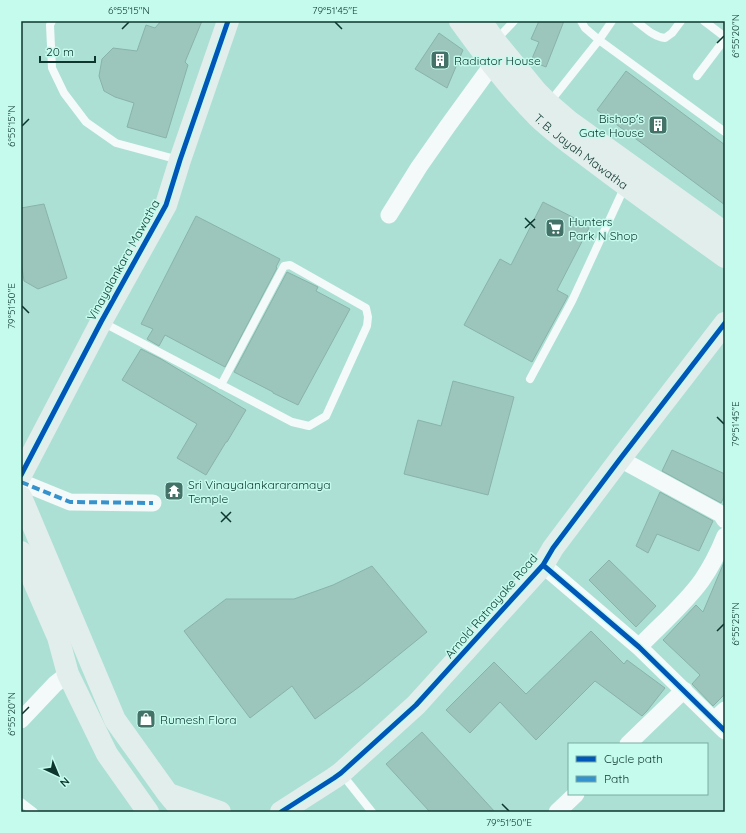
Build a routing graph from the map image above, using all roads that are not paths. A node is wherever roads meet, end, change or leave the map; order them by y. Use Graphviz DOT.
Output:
graph roads {
  1 [pos="52,21"];
  2 [pos="228,21"];
  3 [pos="460,21"];
  4 [pos="481,21"];
  5 [pos="514,21"];
  6 [pos="581,21"];
  7 [pos="612,21"];
  8 [pos="636,21"];
  9 [pos="681,21"];
  10 [pos="704,21"];
  11 [pos="725,38"];
  12 [pos="495,40"];
  13 [pos="599,40"];
  14 [pos="492,65"];
  15 [pos="697,76"];
  16 [pos="548,103"];
  17 [pos="725,132"];
  18 [pos="180,160"];
  19 [pos="625,185"];
  20 [pos="389,216"];
  21 [pos="725,233"];
  22 [pos="725,257"];
  23 [pos="101,322"];
  24 [pos="725,323"];
  25 [pos="530,379"];
  26 [pos="221,385"];
  27 [pos="620,459"];
  28 [pos="21,475"];
  29 [pos="21,482"];
  30 [pos="21,497"];
  31 [pos="154,502"];
  32 [pos="725,520"];
  33 [pos="725,536"];
  34 [pos="21,552"];
  35 [pos="542,565"];
  36 [pos="639,647"];
  37 [pos="68,674"];
  38 [pos="684,690"];
  39 [pos="21,720"];
  40 [pos="721,720"];
  41 [pos="629,743"];
  42 [pos="337,776"];
  43 [pos="168,794"];
  44 [pos="575,795"];
  45 [pos="21,802"];
  46 [pos="286,811"];
  47 [pos="34,812"];
  48 [pos="148,812"];
  49 [pos="183,812"];
  50 [pos="220,812"];
  51 [pos="372,812"];
  52 [pos="557,812"];
  1 -- 18 [label="lane"];
  2 -- 18 [label="main road, Vinayalankara Mawatha"];
  3 -- 14 [label="main road, T. B. Jayah Mawatha"];
  4 -- 12 [label="main road, T. B. Jayah Mawatha"];
  5 -- 12 [label="lane"];
  6 -- 13 [label="lane"];
  7 -- 13 [label="lane"];
  8 -- 9 [label="lane"];
  10 -- 11 [label="lane"];
  11 -- 15 [label="lane"];
  12 -- 16 [label="main road, T. B. Jayah Mawatha"];
  13 -- 16 [label="lane"];
  13 -- 17 [label="lane"];
  14 -- 19 [label="main road, T. B. Jayah Mawatha"];
  14 -- 20 [label="street"];
  16 -- 21 [label="main road, T. B. Jayah Mawatha"];
  18 -- 23 [label="main road, Vinayalankara Mawatha"];
  19 -- 22 [label="main road, T. B. Jayah Mawatha"];
  19 -- 25 [label="lane"];
  23 -- 26 [label="lane"];
  23 -- 28 [label="main road, Vinayalankara Mawatha"];
  24 -- 27 [label="main road, Arnold Ratnayake Road"];
  26 -- 26 [label="lane"];
  27 -- 32 [label="street"];
  27 -- 35 [label="main road, Arnold Ratnayake Road"];
  29 -- 31 [label="street"];
  30 -- 43 [label="main road"];
  33 -- 36 [label="street"];
  34 -- 37 [label="main road"];
  35 -- 36 [label="street"];
  35 -- 42 [label="main road, Arnold Ratnayake Road"];
  36 -- 38 [label="street"];
  37 -- 39 [label="street"];
  37 -- 48 [label="main road"];
  38 -- 40 [label="street"];
  38 -- 41 [label="street"];
  42 -- 46 [label="main road, Arnold Ratnayake Road"];
  42 -- 51 [label="lane"];
  43 -- 49 [label="main road"];
  43 -- 50 [label="main road"];
  44 -- 52 [label="street"];
  45 -- 47 [label="lane"];
}
